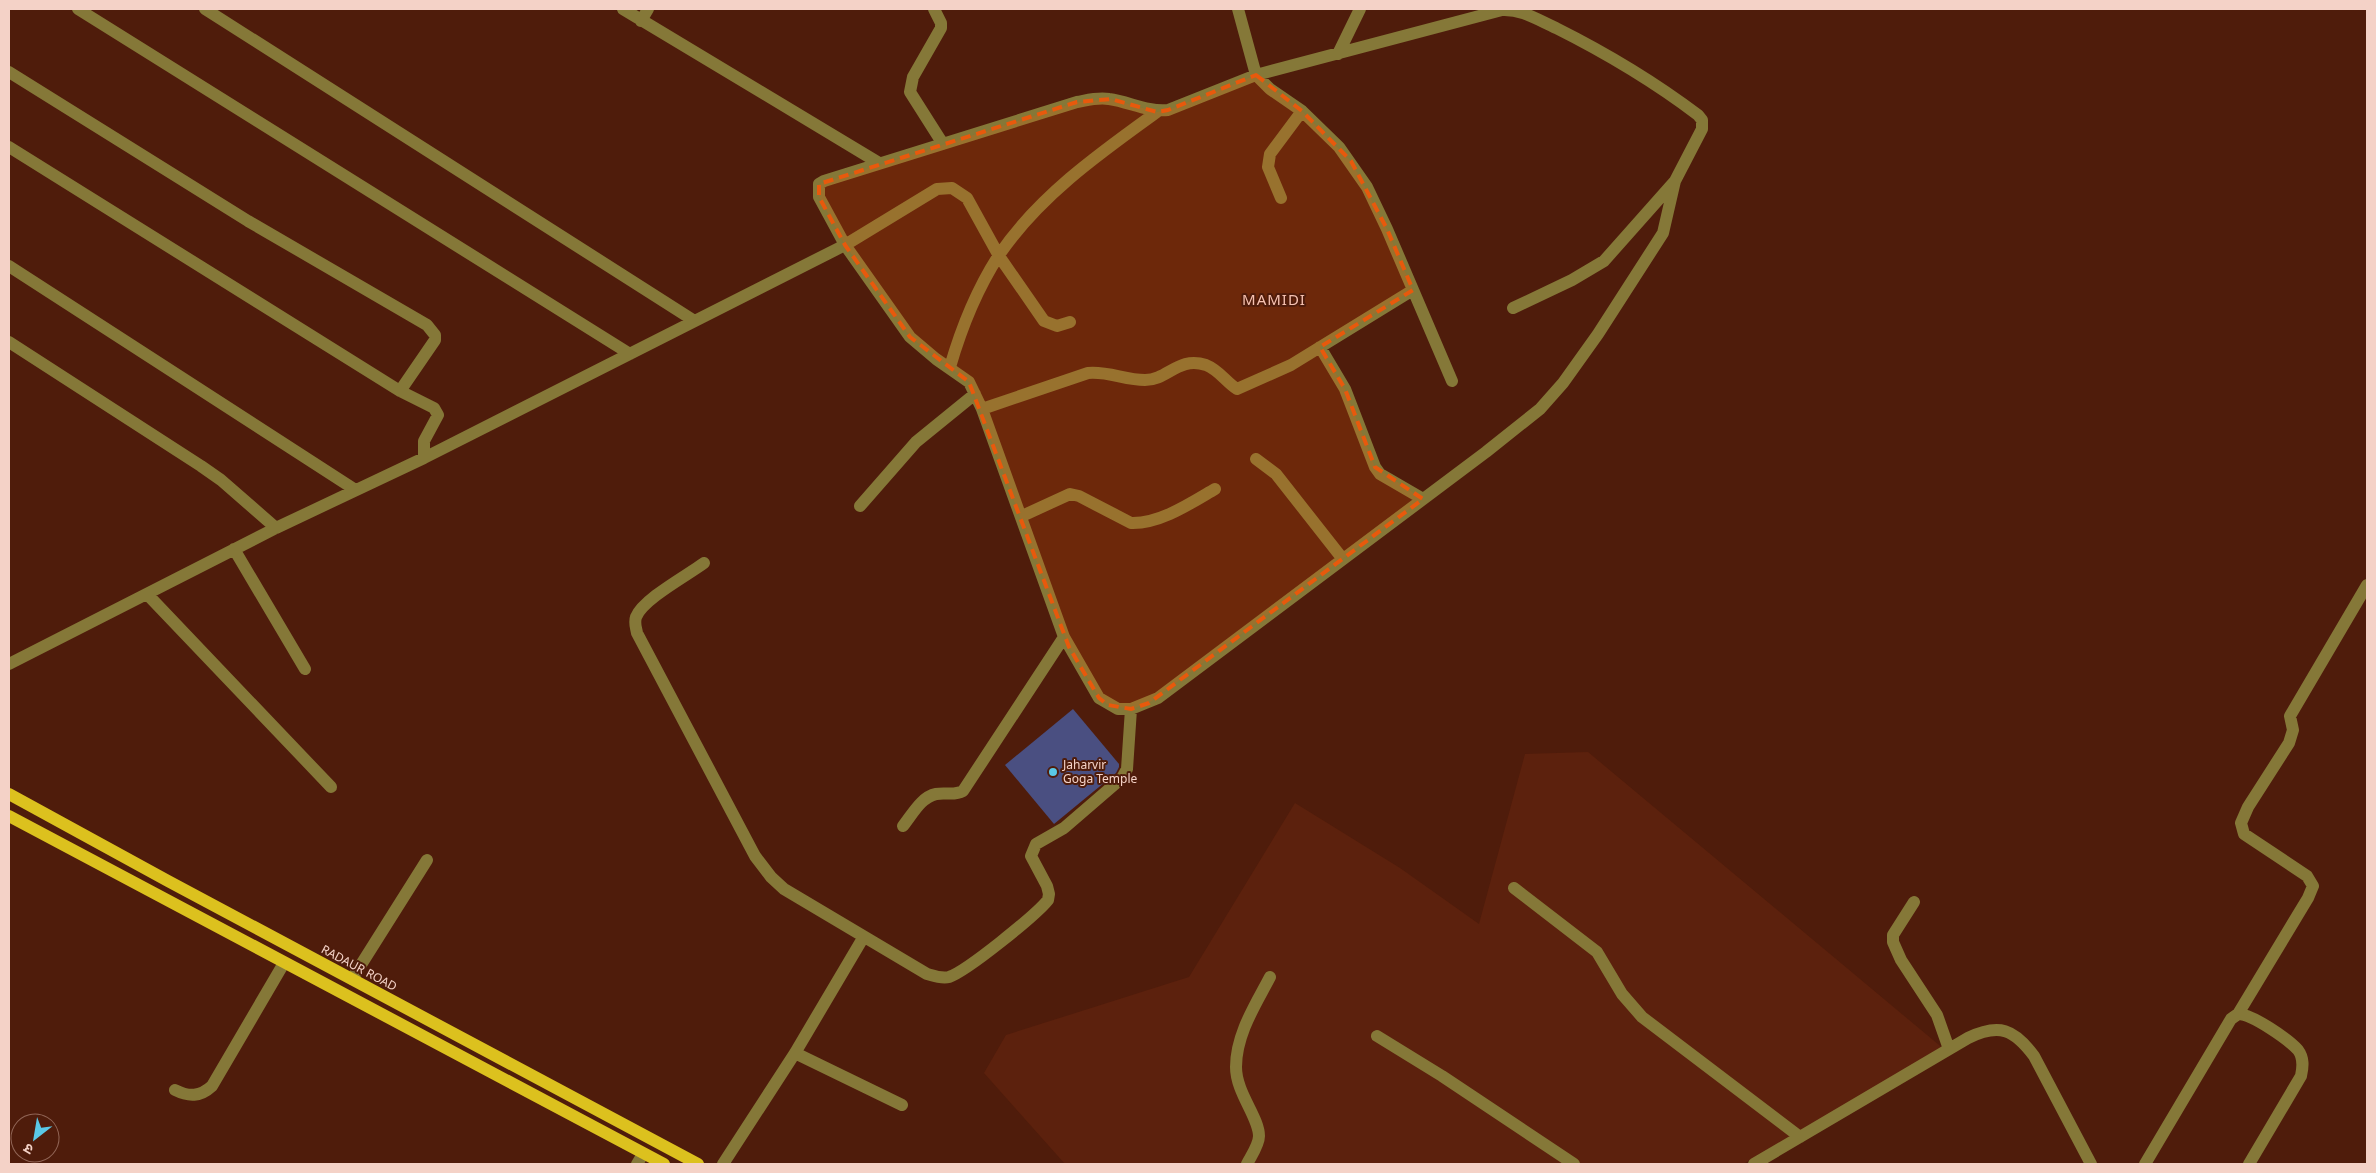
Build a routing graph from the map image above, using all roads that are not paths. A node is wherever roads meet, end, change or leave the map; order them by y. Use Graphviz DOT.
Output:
graph roads {
  1 [pos="78,9"];
  2 [pos="205,9"];
  3 [pos="623,9"];
  4 [pos="648,9"];
  5 [pos="934,9"];
  6 [pos="1238,9"];
  7 [pos="1360,9"];
  8 [pos="641,21"];
  9 [pos="1338,54"];
  10 [pos="9,72"];
  11 [pos="1256,76"];
  12 [pos="1302,111"];
  13 [pos="1157,112"];
  14 [pos="943,144"];
  15 [pos="9,146"];
  16 [pos="879,163"];
  17 [pos="1675,181"];
  18 [pos="1281,198"];
  19 [pos="845,245"];
  20 [pos="999,256"];
  21 [pos="9,266"];
  22 [pos="1413,290"];
  23 [pos="1513,308"];
  24 [pos="693,320"];
  25 [pos="1070,322"];
  26 [pos="9,342"];
  27 [pos="1320,347"];
  28 [pos="630,354"];
  29 [pos="950,367"];
  30 [pos="1452,381"];
  31 [pos="400,391"];
  32 [pos="975,394"];
  33 [pos="982,408"];
  34 [pos="424,458"];
  35 [pos="1256,459"];
  36 [pos="354,489"];
  37 [pos="1216,489"];
  38 [pos="1422,499"];
  39 [pos="860,506"];
  40 [pos="1022,516"];
  41 [pos="276,528"];
  42 [pos="234,549"];
  43 [pos="1342,558"];
  44 [pos="704,563"];
  45 [pos="2367,585"];
  46 [pos="147,594"];
  47 [pos="1064,637"];
  48 [pos="9,664"];
  49 [pos="305,669"];
  50 [pos="1131,708"];
  51 [pos="331,787"];
  52 [pos="9,794"];
  53 [pos="9,816"];
  54 [pos="904,826"];
  55 [pos="427,860"];
  56 [pos="1514,888"];
  57 [pos="1914,902"];
  58 [pos="863,938"];
  59 [pos="284,963"];
  60 [pos="1270,977"];
  61 [pos="352,979"];
  62 [pos="2238,1014"];
  63 [pos="1378,1036"];
  64 [pos="1949,1049"];
  65 [pos="795,1053"];
  66 [pos="175,1090"];
  67 [pos="902,1105"];
  68 [pos="1800,1137"];
  69 [pos="640,1159"];
  70 [pos="664,1164"];
  71 [pos="698,1164"];
  72 [pos="723,1164"];
  73 [pos="1248,1164"];
  74 [pos="1574,1164"];
  75 [pos="1754,1164"];
  76 [pos="2091,1164"];
  77 [pos="2145,1164"];
  78 [pos="2249,1164"];
  1 -- 28 [label="street"];
  2 -- 24 [label="street"];
  3 -- 8 [label="street"];
  4 -- 8 [label="street"];
  5 -- 14 [label="street"];
  6 -- 11 [label="street"];
  7 -- 9 [label="street"];
  8 -- 16 [label="street"];
  9 -- 11 [label="street"];
  9 -- 17 [label="street"];
  10 -- 31 [label="street"];
  11 -- 12 [label="street"];
  11 -- 13 [label="street"];
  12 -- 18 [label="street"];
  12 -- 22 [label="street"];
  13 -- 14 [label="street"];
  13 -- 20 [label="street"];
  14 -- 16 [label="street"];
  15 -- 31 [label="street"];
  16 -- 19 [label="street"];
  17 -- 23 [label="street"];
  17 -- 38 [label="street"];
  19 -- 20 [label="street"];
  19 -- 24 [label="street"];
  19 -- 29 [label="street"];
  20 -- 25 [label="street"];
  20 -- 29 [label="street"];
  21 -- 36 [label="street"];
  22 -- 27 [label="street"];
  22 -- 30 [label="street"];
  24 -- 28 [label="street"];
  26 -- 41 [label="street"];
  27 -- 33 [label="street"];
  27 -- 38 [label="street"];
  28 -- 34 [label="street"];
  29 -- 32 [label="street"];
  31 -- 34 [label="street"];
  32 -- 33 [label="street"];
  32 -- 39 [label="street"];
  33 -- 40 [label="street"];
  34 -- 36 [label="street"];
  35 -- 43 [label="street"];
  36 -- 41 [label="street"];
  37 -- 40 [label="street"];
  38 -- 43 [label="street"];
  40 -- 47 [label="street"];
  41 -- 42 [label="street"];
  42 -- 46 [label="street"];
  42 -- 49 [label="street"];
  43 -- 50 [label="street"];
  44 -- 58 [label="street"];
  45 -- 62 [label="street"];
  46 -- 48 [label="street"];
  46 -- 51 [label="street"];
  47 -- 50 [label="street"];
  47 -- 54 [label="street"];
  50 -- 58 [label="street"];
  52 -- 61 [label="main road, RADAUR ROAD"];
  53 -- 59 [label="main road"];
  55 -- 61 [label="street"];
  56 -- 68 [label="street"];
  57 -- 64 [label="street"];
  58 -- 65 [label="street"];
  59 -- 66 [label="street"];
  59 -- 69 [label="main road"];
  60 -- 73 [label="street"];
  61 -- 71 [label="main road, RADAUR ROAD"];
  62 -- 77 [label="street"];
  62 -- 78 [label="street"];
  63 -- 74 [label="street"];
  64 -- 68 [label="street"];
  64 -- 76 [label="street"];
  65 -- 67 [label="street"];
  65 -- 72 [label="street"];
  68 -- 75 [label="street"];
  69 -- 70 [label="main road"];
}
